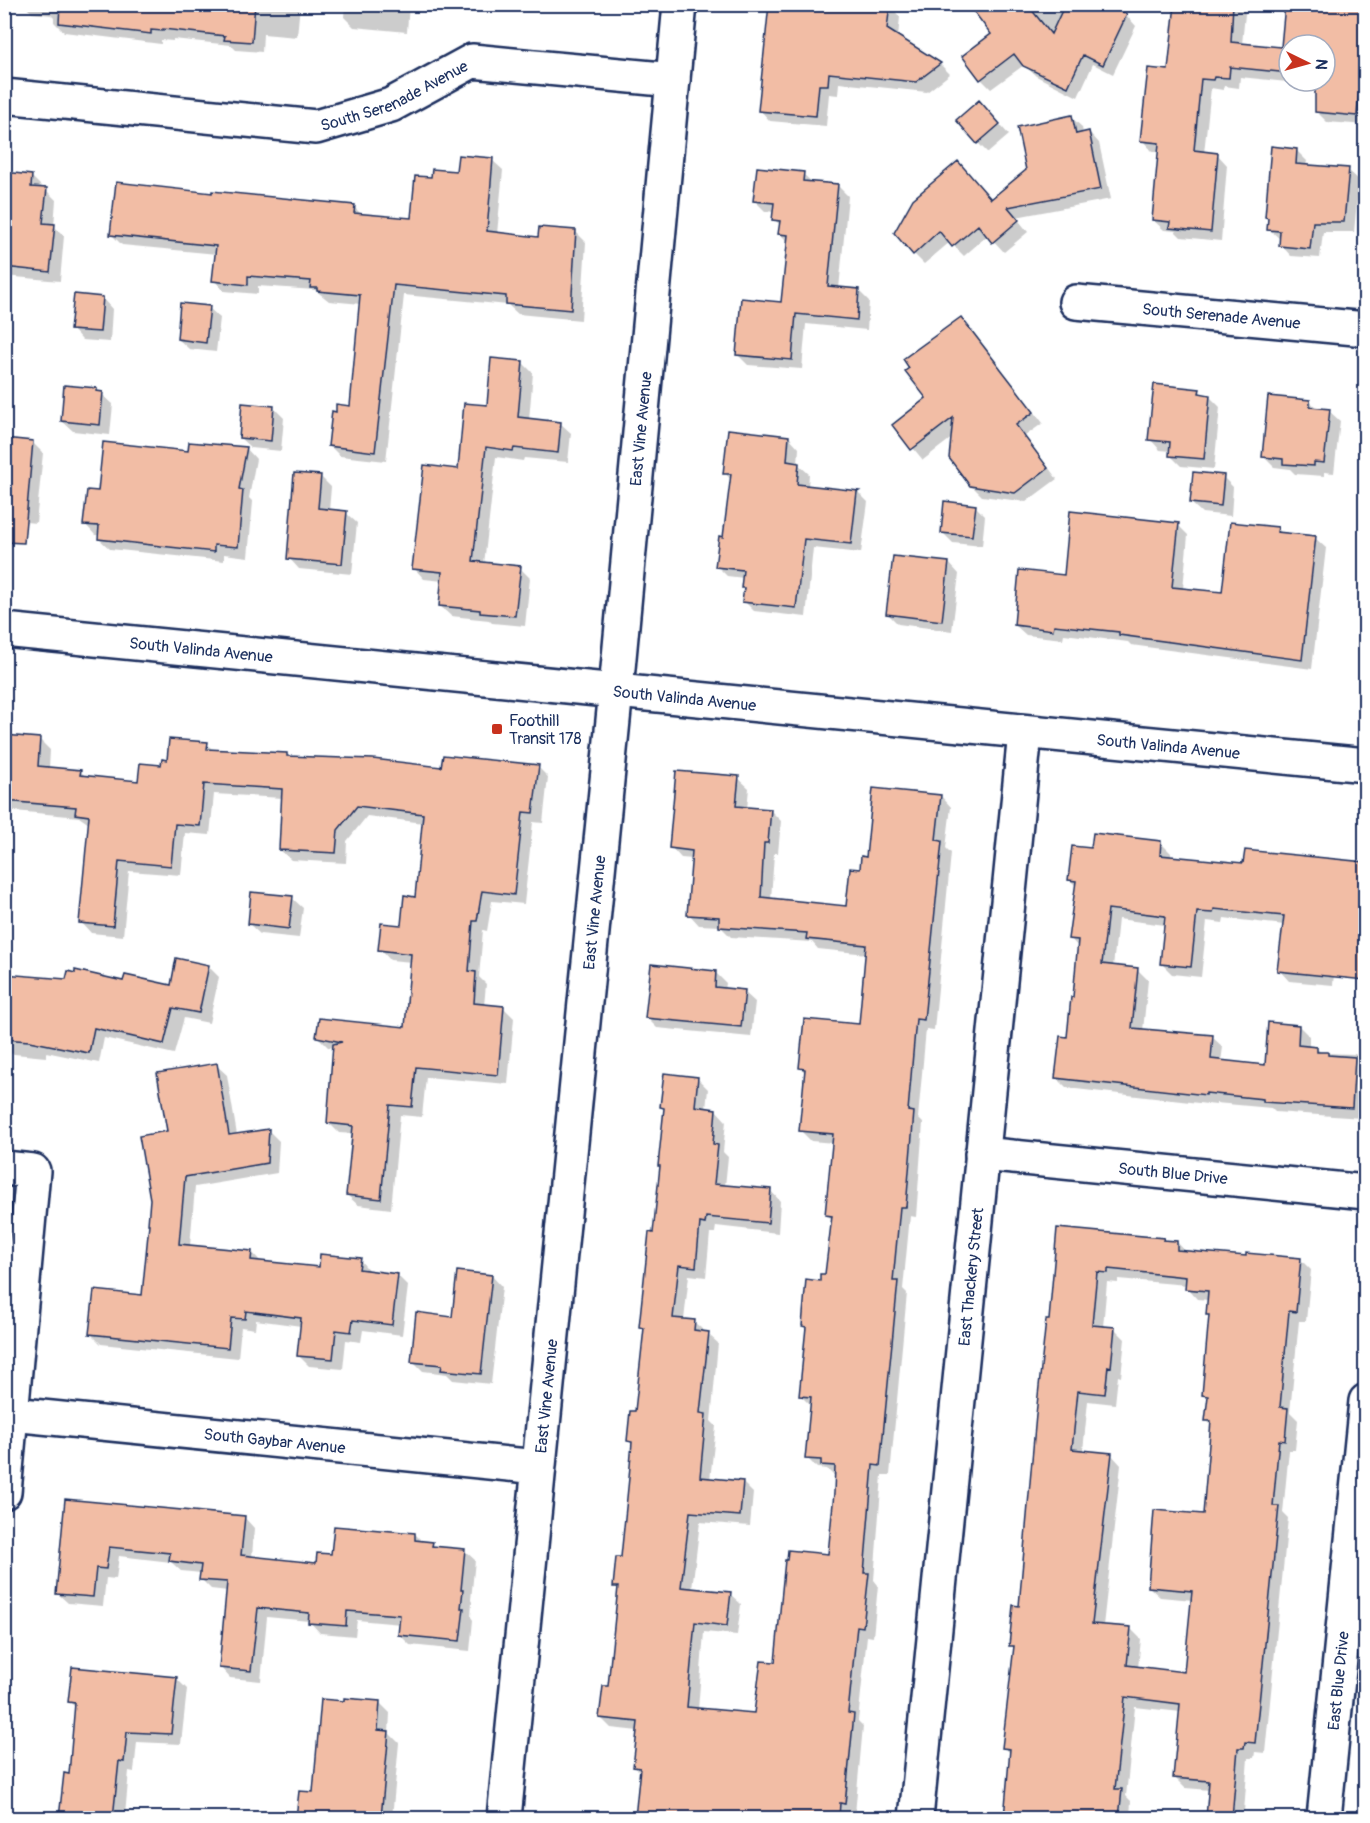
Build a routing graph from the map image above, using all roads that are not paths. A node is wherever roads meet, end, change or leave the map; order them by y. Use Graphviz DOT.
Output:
graph roads {
  1 [pos="680,4"];
  2 [pos="673,80"];
  3 [pos="4,96"];
  4 [pos="1076,302"];
  5 [pos="1365,329"];
  6 [pos="4,630"];
  7 [pos="616,690"];
  8 [pos="1025,733"];
  9 [pos="1365,765"];
  10 [pos="982,1154"];
  11 [pos="19,1169"];
  12 [pos="1365,1192"];
  13 [pos="1365,1401"];
  14 [pos="12,1414"];
  15 [pos="538,1467"];
  16 [pos="4,1492"];
  17 [pos="504,1818"];
  18 [pos="916,1818"];
  19 [pos="1324,1818"];
  1 -- 2 [label="street, East Vine Avenue"];
  2 -- 3 [label="street, South Serenade Avenue"];
  2 -- 7 [label="street, East Vine Avenue"];
  4 -- 5 [label="street, South Serenade Avenue"];
  6 -- 7 [label="street, South Valinda Avenue"];
  7 -- 8 [label="street, South Valinda Avenue"];
  7 -- 15 [label="street, East Vine Avenue"];
  8 -- 9 [label="street, South Valinda Avenue"];
  8 -- 10 [label="street, East Thackery Street"];
  10 -- 12 [label="street, South Blue Drive"];
  10 -- 18 [label="street, East Thackery Street"];
  11 -- 14 [label="street"];
  13 -- 19 [label="street, East Blue Drive"];
  14 -- 15 [label="street, South Gaybar Avenue"];
  14 -- 16 [label="street"];
  15 -- 17 [label="street, East Vine Avenue"];
}
